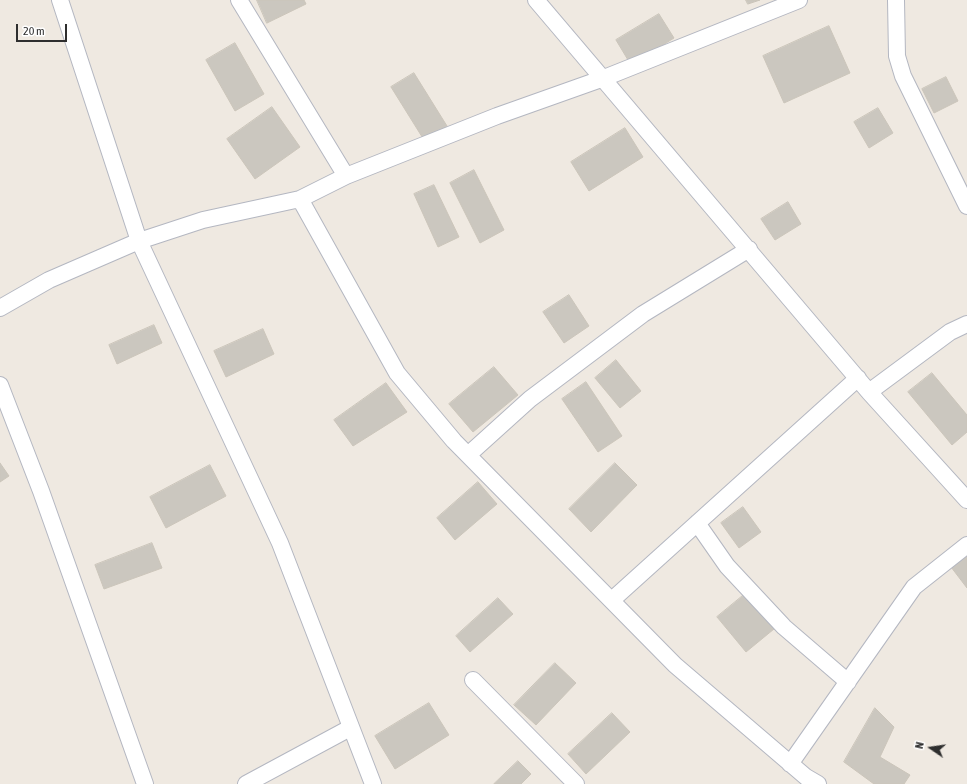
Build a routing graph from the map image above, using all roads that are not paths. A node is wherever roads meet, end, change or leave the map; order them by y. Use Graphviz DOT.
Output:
graph roads {
  1 [pos="60,0"];
  2 [pos="239,0"];
  3 [pos="536,0"];
  4 [pos="799,0"];
  5 [pos="896,0"];
  6 [pos="604,78"];
  7 [pos="346,176"];
  8 [pos="300,199"];
  9 [pos="967,206"];
  10 [pos="139,241"];
  11 [pos="749,249"];
  12 [pos="0,308"];
  13 [pos="967,324"];
  14 [pos="858,378"];
  15 [pos="0,385"];
  16 [pos="869,392"];
  17 [pos="468,455"];
  18 [pos="967,500"];
  19 [pos="697,523"];
  20 [pos="967,545"];
  21 [pos="612,600"];
  22 [pos="473,680"];
  23 [pos="848,682"];
  24 [pos="350,728"];
  25 [pos="790,764"];
  26 [pos="808,782"];
  27 [pos="145,784"];
  28 [pos="246,784"];
  29 [pos="373,784"];
  30 [pos="576,784"];
  1 -- 10 [label="street"];
  2 -- 7 [label="street"];
  3 -- 6 [label="street"];
  4 -- 6 [label="street"];
  5 -- 9 [label="street"];
  6 -- 7 [label="street"];
  6 -- 11 [label="street"];
  7 -- 8 [label="street"];
  8 -- 10 [label="street"];
  8 -- 17 [label="street"];
  10 -- 12 [label="street"];
  10 -- 24 [label="street"];
  11 -- 14 [label="street"];
  11 -- 17 [label="street"];
  13 -- 16 [label="street"];
  14 -- 16 [label="street"];
  14 -- 19 [label="street"];
  15 -- 27 [label="street"];
  16 -- 18 [label="street"];
  17 -- 21 [label="street"];
  19 -- 21 [label="street"];
  19 -- 23 [label="street"];
  20 -- 23 [label="street"];
  21 -- 25 [label="street"];
  22 -- 30 [label="street"];
  23 -- 25 [label="street"];
  24 -- 28 [label="street"];
  24 -- 29 [label="street"];
  25 -- 26 [label="street"];
}
